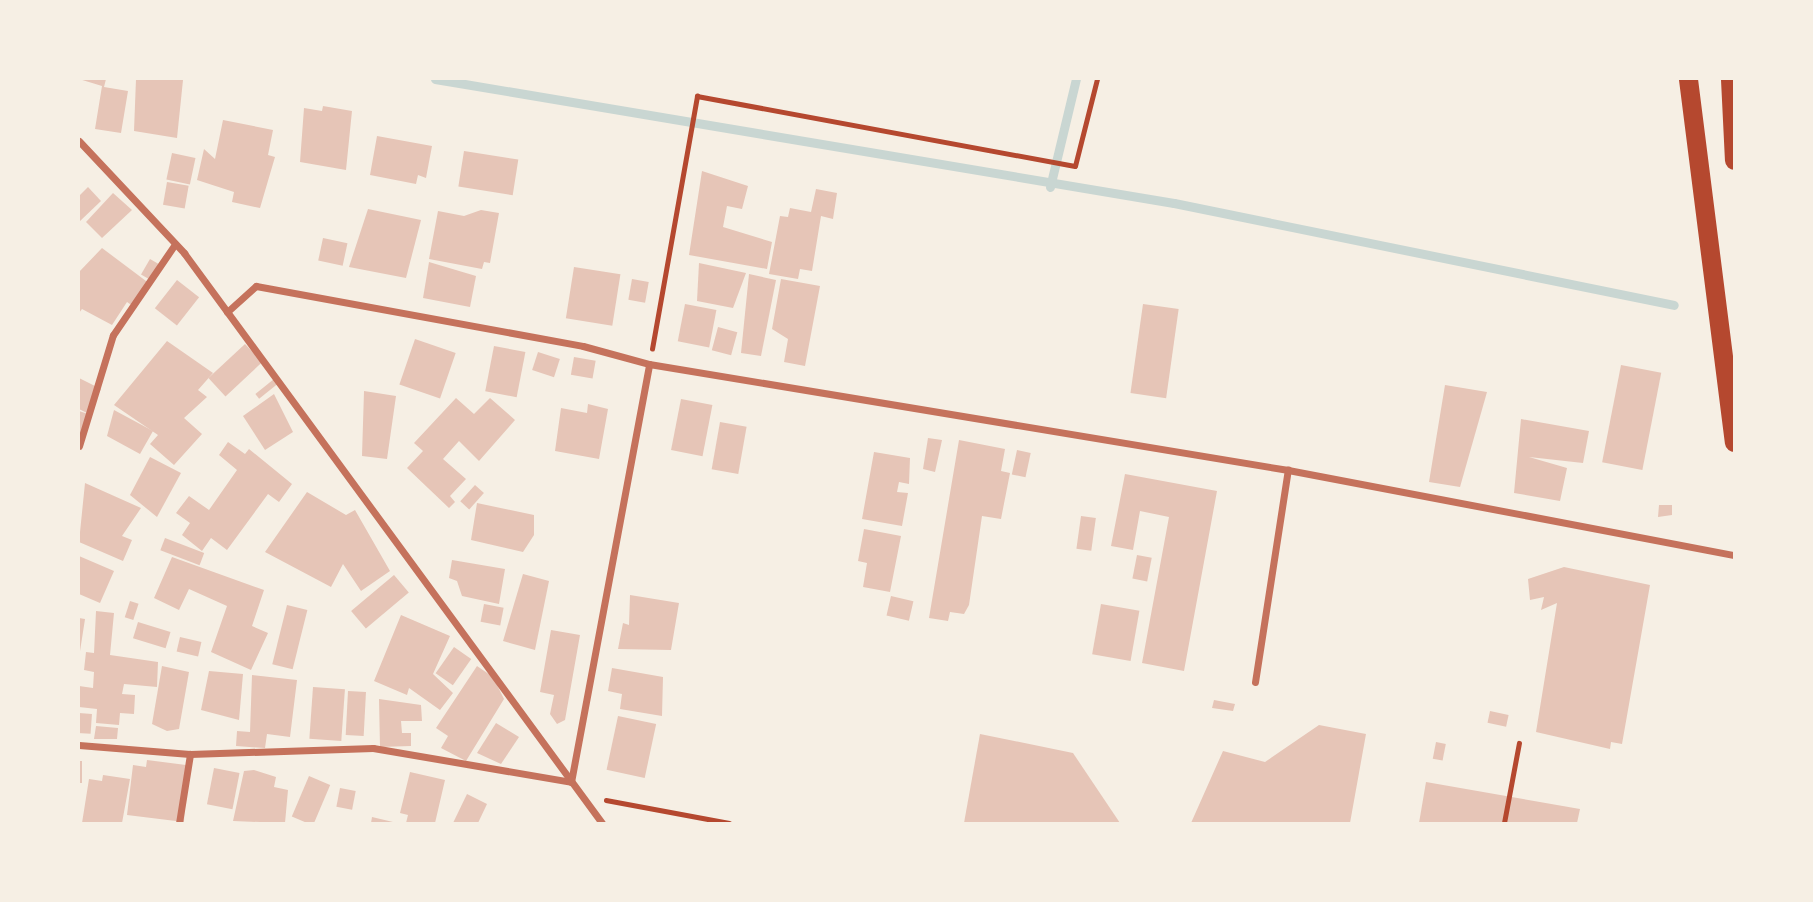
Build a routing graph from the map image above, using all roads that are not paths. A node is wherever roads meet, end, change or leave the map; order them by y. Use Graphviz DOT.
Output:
graph roads {
  1 [pos="1688,79"];
  2 [pos="1730,79"];
  3 [pos="79,141"];
  4 [pos="1734,160"];
  5 [pos="175,244"];
  6 [pos="228,312"];
  7 [pos="649,365"];
  8 [pos="1734,442"];
  9 [pos="79,446"];
  10 [pos="1288,470"];
  11 [pos="1734,555"];
  12 [pos="1255,682"];
  13 [pos="79,745"];
  14 [pos="190,754"];
  15 [pos="571,782"];
  16 [pos="179,823"];
  17 [pos="601,823"];
  1 -- 8 [label="highway"];
  2 -- 4 [label="highway"];
  3 -- 5 [label="street"];
  5 -- 6 [label="street"];
  5 -- 9 [label="street"];
  6 -- 7 [label="street"];
  6 -- 15 [label="street"];
  7 -- 10 [label="street"];
  7 -- 15 [label="street"];
  10 -- 11 [label="street"];
  10 -- 12 [label="street"];
  13 -- 14 [label="street"];
  14 -- 15 [label="street"];
  14 -- 16 [label="street"];
  15 -- 17 [label="street"];
}
